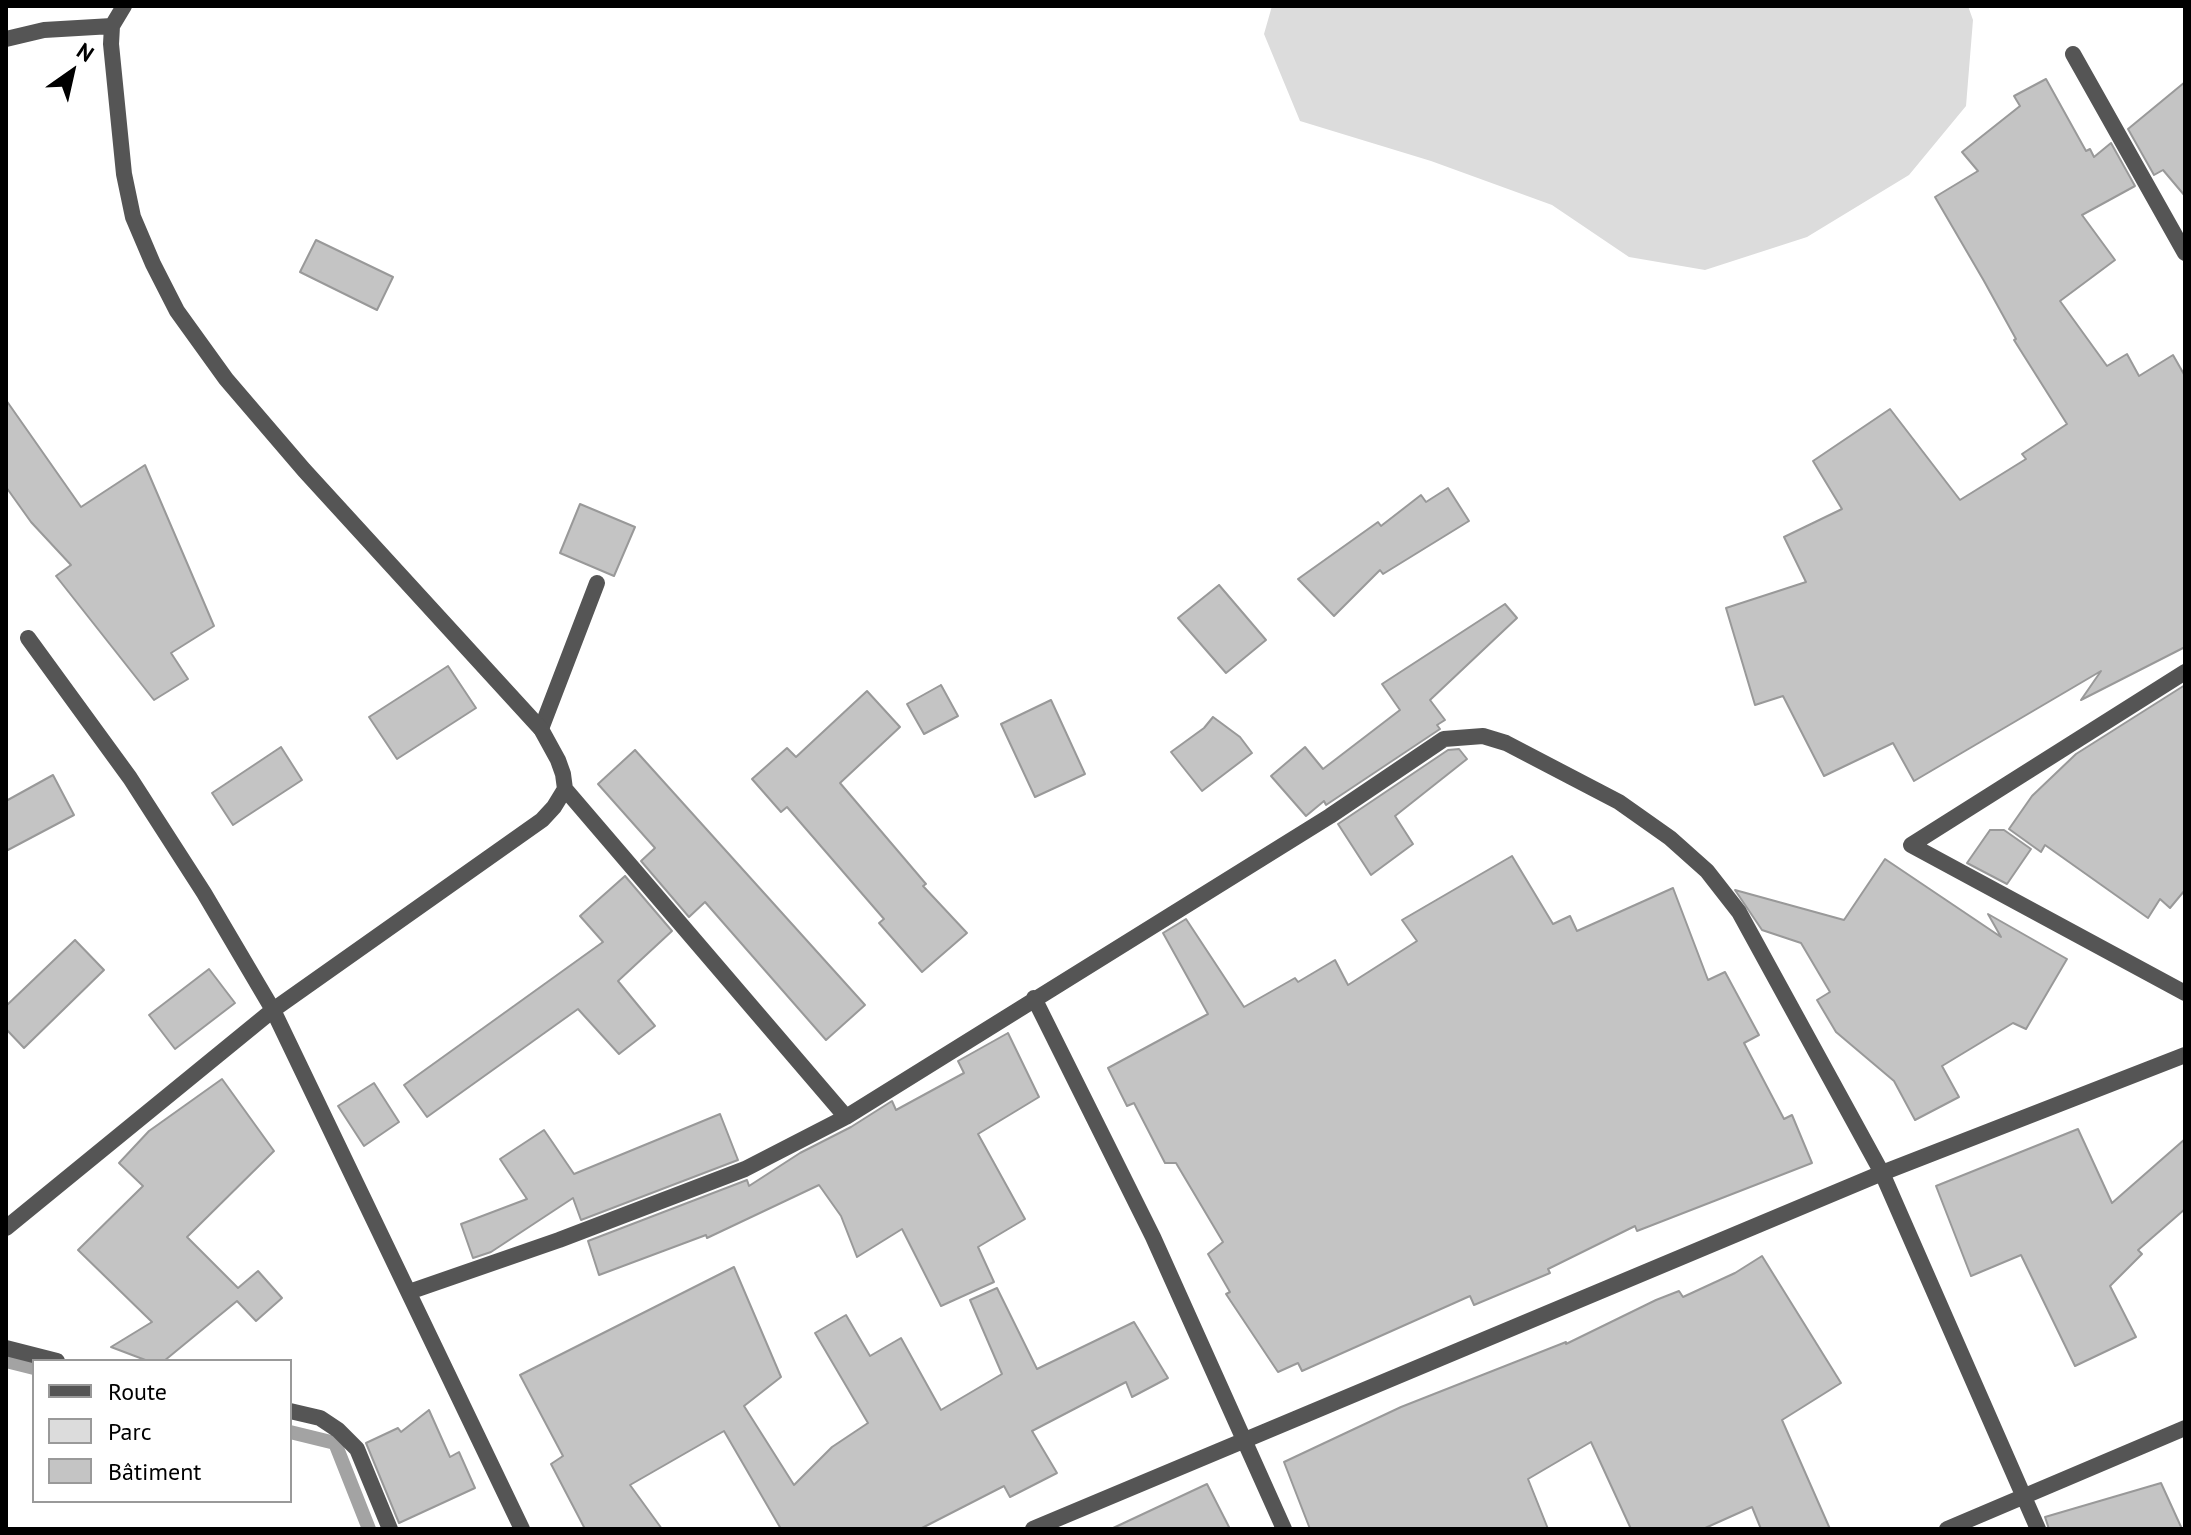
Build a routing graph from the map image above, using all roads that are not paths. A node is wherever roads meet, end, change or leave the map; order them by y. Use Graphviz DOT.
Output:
graph roads {
  1 [pos="124,6"];
  2 [pos="112,26"];
  3 [pos="6,39"];
  4 [pos="2073,54"];
  5 [pos="2185,253"];
  6 [pos="597,583"];
  7 [pos="28,638"];
  8 [pos="2185,672"];
  9 [pos="541,729"];
  10 [pos="565,789"];
  11 [pos="2185,993"];
  12 [pos="1034,998"];
  13 [pos="273,1010"];
  14 [pos="2185,1055"];
  15 [pos="846,1117"];
  16 [pos="1882,1173"];
  17 [pos="6,1228"];
  18 [pos="409,1292"];
  19 [pos="6,1348"];
  20 [pos="49,1359"];
  21 [pos="292,1411"];
  22 [pos="2185,1428"];
  23 [pos="1244,1439"];
  24 [pos="2024,1495"];
  25 [pos="390,1529"];
  26 [pos="522,1529"];
  27 [pos="1033,1529"];
  28 [pos="1284,1529"];
  29 [pos="1947,1529"];
  30 [pos="2038,1529"];
  1 -- 2 [label="street"];
  2 -- 3 [label="street"];
  2 -- 9 [label="street"];
  4 -- 5 [label="street"];
  6 -- 9 [label="street"];
  7 -- 13 [label="street"];
  8 -- 11 [label="street"];
  9 -- 10 [label="street"];
  10 -- 13 [label="street"];
  10 -- 15 [label="street"];
  12 -- 15 [label="street"];
  12 -- 16 [label="street"];
  12 -- 23 [label="street"];
  13 -- 17 [label="street"];
  13 -- 18 [label="street"];
  14 -- 16 [label="street"];
  15 -- 18 [label="street"];
  16 -- 23 [label="street"];
  16 -- 24 [label="street"];
  18 -- 26 [label="street"];
  19 -- 20 [label="street"];
  21 -- 25 [label="street"];
  22 -- 24 [label="street"];
  23 -- 27 [label="street"];
  23 -- 28 [label="street"];
  24 -- 29 [label="street"];
  24 -- 30 [label="street"];
}
